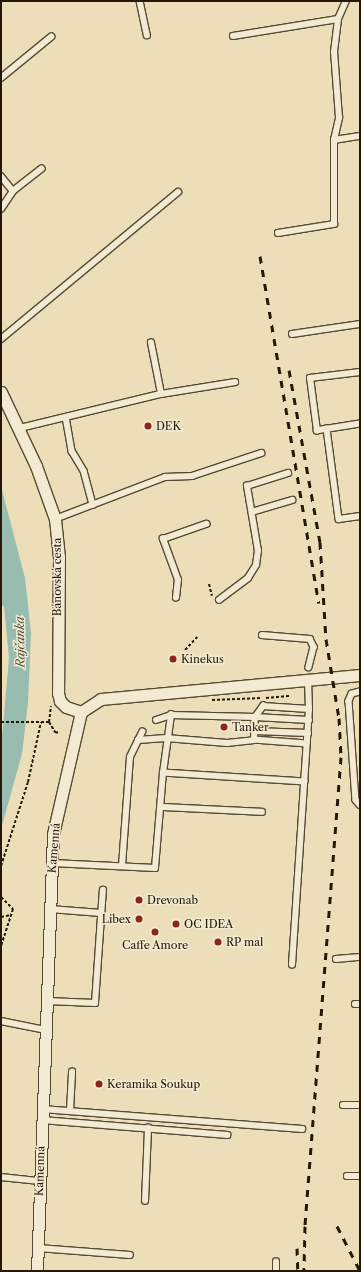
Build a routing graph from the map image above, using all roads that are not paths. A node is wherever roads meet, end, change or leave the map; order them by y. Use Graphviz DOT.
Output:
graph roads {
  1 [pos="140,1"];
  2 [pos="346,1"];
  3 [pos="338,19"];
  4 [pos="147,35"];
  5 [pos="233,36"];
  6 [pos="51,37"];
  7 [pos="1,78"];
  8 [pos="360,136"];
  9 [pos="334,140"];
  10 [pos="41,169"];
  11 [pos="1,176"];
  12 [pos="13,191"];
  13 [pos="178,192"];
  14 [pos="1,209"];
  15 [pos="278,233"];
  16 [pos="360,324"];
  17 [pos="292,334"];
  18 [pos="1,340"];
  19 [pos="151,343"];
  20 [pos="360,372"];
  21 [pos="235,382"];
  22 [pos="1,392"];
  23 [pos="161,394"];
  24 [pos="66,417"];
  25 [pos="360,424"];
  26 [pos="20,428"];
  27 [pos="327,429"];
  28 [pos="261,453"];
  29 [pos="288,473"];
  30 [pos="292,500"];
  31 [pos="93,505"];
  32 [pos="252,512"];
  33 [pos="360,516"];
  34 [pos="55,519"];
  35 [pos="206,524"];
  36 [pos="176,598"];
  37 [pos="215,600"];
  38 [pos="262,635"];
  39 [pos="309,667"];
  40 [pos="360,676"];
  41 [pos="308,680"];
  42 [pos="360,692"];
  43 [pos="309,709"];
  44 [pos="81,712"];
  45 [pos="170,715"];
  46 [pos="255,717"];
  47 [pos="156,720"];
  48 [pos="309,720"];
  49 [pos="255,731"];
  50 [pos="142,732"];
  51 [pos="308,733"];
  52 [pos="166,738"];
  53 [pos="138,740"];
  54 [pos="254,740"];
  55 [pos="307,744"];
  56 [pos="163,774"];
  57 [pos="305,782"];
  58 [pos="360,804"];
  59 [pos="161,806"];
  60 [pos="262,812"];
  61 [pos="52,863"];
  62 [pos="122,866"];
  63 [pos="103,890"];
  64 [pos="50,909"];
  65 [pos="101,913"];
  66 [pos="360,957"];
  67 [pos="336,959"];
  68 [pos="292,965"];
  69 [pos="47,1001"];
  70 [pos="1,1021"];
  71 [pos="46,1030"];
  72 [pos="72,1072"];
  73 [pos="343,1105"];
  74 [pos="360,1105"];
  75 [pos="42,1109"];
  76 [pos="70,1111"];
  77 [pos="42,1120"];
  78 [pos="148,1128"];
  79 [pos="302,1129"];
  80 [pos="227,1135"];
  81 [pos="347,1176"];
  82 [pos="360,1176"];
  83 [pos="1,1177"];
  84 [pos="40,1181"];
  85 [pos="145,1201"];
  86 [pos="38,1248"];
  87 [pos="130,1255"];
  88 [pos="276,1262"];
  89 [pos="37,1271"];
  90 [pos="276,1271"];
  1 -- 4 [label="lane"];
  2 -- 3 [label="lane"];
  3 -- 5 [label="lane"];
  3 -- 9 [label="lane"];
  6 -- 7 [label="lane"];
  8 -- 9 [label="lane"];
  9 -- 15 [label="lane"];
  10 -- 12 [label="lane"];
  11 -- 12 [label="lane"];
  12 -- 14 [label="lane"];
  13 -- 18 [label="lane"];
  16 -- 17 [label="lane"];
  19 -- 23 [label="lane"];
  20 -- 27 [label="lane"];
  21 -- 23 [label="lane"];
  22 -- 26 [label="street, Bánovská cesta"];
  23 -- 24 [label="lane"];
  24 -- 26 [label="lane"];
  24 -- 31 [label="lane"];
  25 -- 27 [label="lane"];
  26 -- 34 [label="street, Bánovská cesta"];
  27 -- 33 [label="lane"];
  28 -- 31 [label="lane"];
  29 -- 32 [label="lane"];
  30 -- 32 [label="lane"];
  31 -- 34 [label="lane"];
  32 -- 37 [label="lane"];
  34 -- 44 [label="street, Bánovská cesta"];
  35 -- 36 [label="lane"];
  38 -- 39 [label="lane"];
  40 -- 41 [label="street"];
  41 -- 43 [label="lane"];
  41 -- 44 [label="street"];
  42 -- 58 [label="lane"];
  43 -- 46 [label="lane"];
  43 -- 48 [label="lane"];
  44 -- 61 [label="street, Kamenná"];
  45 -- 46 [label="lane"];
  45 -- 47 [label="lane"];
  45 -- 52 [label="lane"];
  46 -- 48 [label="lane"];
  46 -- 49 [label="lane"];
  48 -- 51 [label="lane"];
  49 -- 51 [label="lane"];
  49 -- 54 [label="lane"];
  50 -- 53 [label="lane"];
  51 -- 55 [label="lane"];
  52 -- 53 [label="lane"];
  52 -- 54 [label="lane"];
  52 -- 56 [label="lane"];
  53 -- 62 [label="lane"];
  54 -- 55 [label="lane"];
  55 -- 57 [label="lane"];
  56 -- 57 [label="lane"];
  56 -- 59 [label="lane"];
  57 -- 68 [label="lane"];
  59 -- 60 [label="lane"];
  59 -- 62 [label="lane"];
  61 -- 62 [label="lane"];
  61 -- 64 [label="street, Kamenná"];
  63 -- 65 [label="lane"];
  64 -- 65 [label="lane"];
  64 -- 69 [label="street, Kamenná"];
  65 -- 69 [label="lane"];
  66 -- 67 [label="lane"];
  69 -- 71 [label="street, Kamenná"];
  70 -- 71 [label="lane"];
  71 -- 75 [label="street, Kamenná"];
  72 -- 76 [label="lane"];
  73 -- 74 [label="lane"];
  75 -- 76 [label="lane"];
  75 -- 77 [label="street, Kamenná"];
  76 -- 79 [label="lane"];
  77 -- 78 [label="lane"];
  77 -- 84 [label="street, Kamenná"];
  78 -- 80 [label="lane"];
  78 -- 85 [label="lane"];
  81 -- 82 [label="lane"];
  83 -- 84 [label="lane"];
  84 -- 86 [label="street, Kamenná"];
  86 -- 87 [label="lane"];
  86 -- 89 [label="street, Kamenná"];
  88 -- 90 [label="lane"];
}
